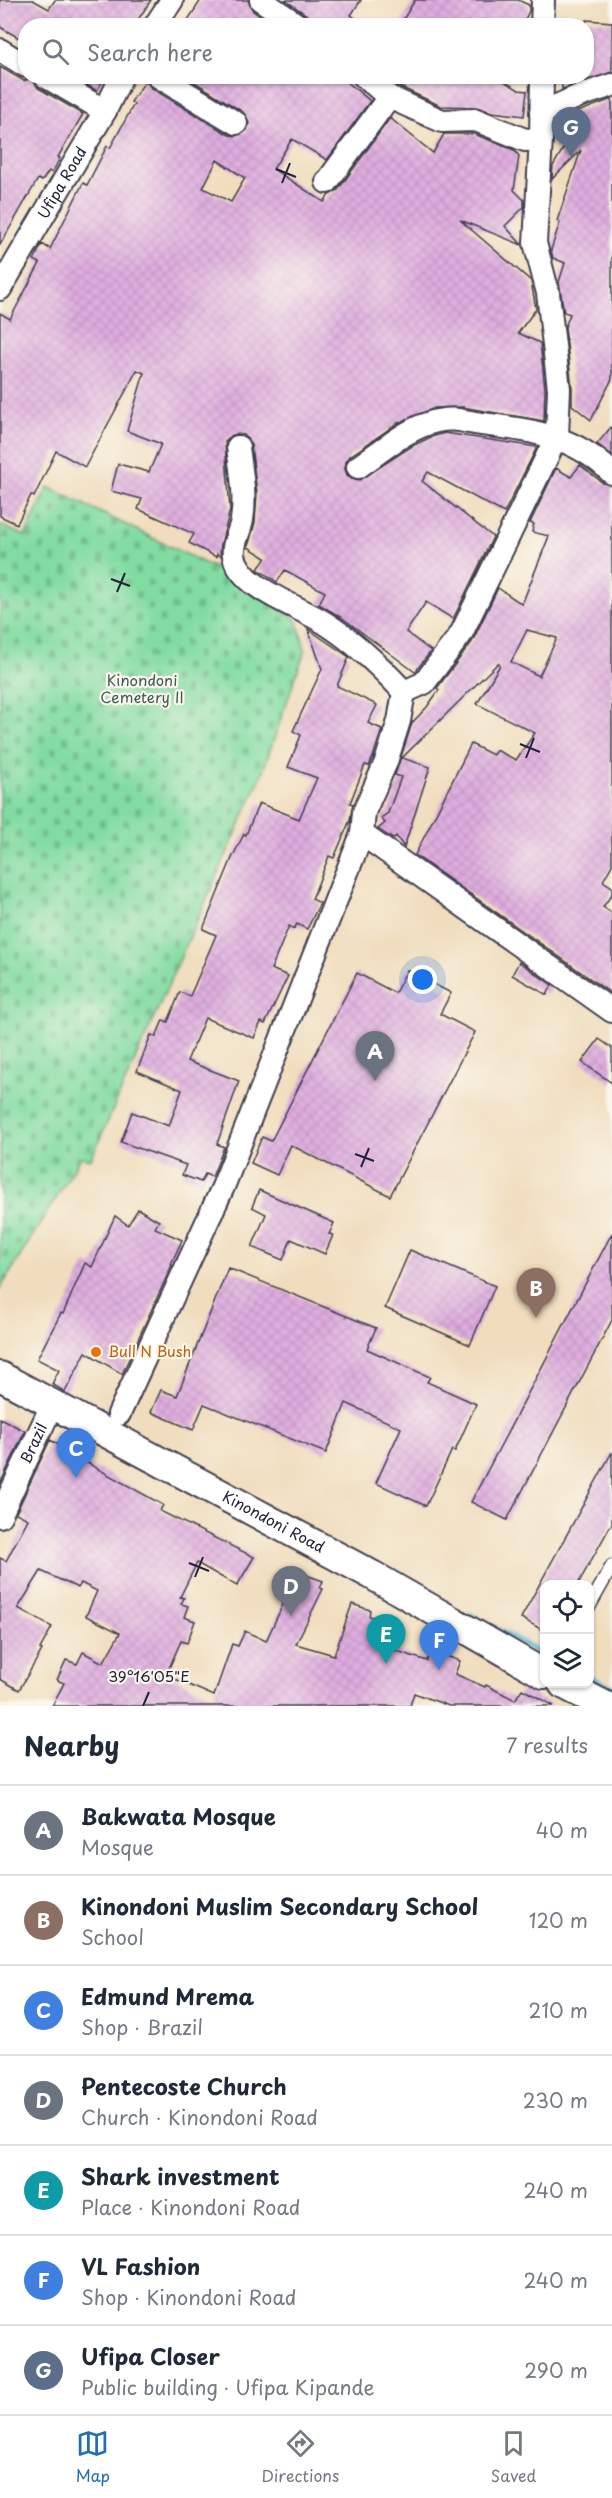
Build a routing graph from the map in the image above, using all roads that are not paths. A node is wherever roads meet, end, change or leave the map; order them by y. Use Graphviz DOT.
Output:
graph roads {
  1 [pos="172,0"];
  2 [pos="261,0"];
  3 [pos="543,0"];
  4 [pos="160,18"];
  5 [pos="287,18"];
  6 [pos="542,18"];
  7 [pos="0,50"];
  8 [pos="18,61"];
  9 [pos="59,84"];
  10 [pos="119,84"];
  11 [pos="171,84"];
  12 [pos="374,84"];
  13 [pos="542,84"];
  14 [pos="612,85"];
  15 [pos="389,97"];
  16 [pos="105,111"];
  17 [pos="541,113"];
  18 [pos="236,123"];
  19 [pos="541,139"];
  20 [pos="327,182"];
  21 [pos="0,290"];
  22 [pos="557,436"];
  23 [pos="238,447"];
  24 [pos="358,467"];
  25 [pos="612,473"];
  26 [pos="404,692"];
  27 [pos="362,834"];
  28 [pos="612,1011"];
  29 [pos="0,1376"];
  30 [pos="53,1403"];
  31 [pos="119,1414"];
  32 [pos="0,1516"];
  33 [pos="612,1566"];
  34 [pos="594,1598"];
  35 [pos="540,1672"];
  36 [pos="572,1688"];
  37 [pos="606,1706"];
  1 -- 4 [label="street"];
  2 -- 5 [label="street"];
  3 -- 6 [label="street"];
  7 -- 8 [label="street"];
  9 -- 16 [label="street"];
  10 -- 16 [label="street, Ufipa Road"];
  11 -- 18 [label="street"];
  12 -- 15 [label="street"];
  13 -- 17 [label="street"];
  14 -- 17 [label="street"];
  15 -- 19 [label="street"];
  15 -- 20 [label="street"];
  16 -- 21 [label="street, Ufipa Road"];
  17 -- 19 [label="street"];
  19 -- 22 [label="street"];
  22 -- 24 [label="street"];
  22 -- 25 [label="street"];
  22 -- 26 [label="street"];
  23 -- 26 [label="street"];
  26 -- 27 [label="street"];
  27 -- 28 [label="street"];
  27 -- 31 [label="street"];
  29 -- 30 [label="street, Kinondoni Road"];
  30 -- 32 [label="street, Brazil"];
  30 -- 35 [label="street, Kinondoni Road"];
  33 -- 34 [label="lane"];
  36 -- 37 [label="street"];
}
